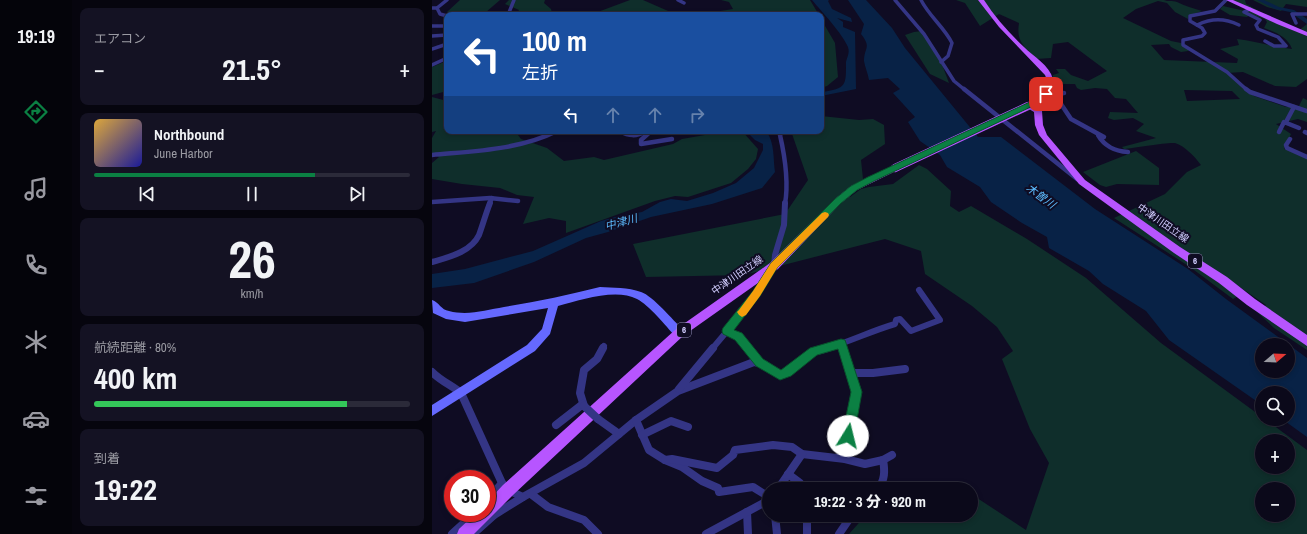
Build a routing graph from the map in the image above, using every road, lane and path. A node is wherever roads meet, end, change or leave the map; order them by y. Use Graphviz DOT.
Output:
graph roads {
  1 [pos="447,0"];
  2 [pos="514,0"];
  3 [pos="678,0"];
  4 [pos="895,0"];
  5 [pos="921,0"];
  6 [pos="982,0"];
  7 [pos="1228,0"];
  8 [pos="684,3"];
  9 [pos="432,8"];
  10 [pos="437,8"];
  11 [pos="1250,9"];
  12 [pos="509,12"];
  13 [pos="1307,14"];
  14 [pos="444,15"];
  15 [pos="1296,22"];
  16 [pos="1196,25"];
  17 [pos="1239,25"];
  18 [pos="432,26"];
  19 [pos="444,26"];
  20 [pos="1307,34"];
  21 [pos="444,35"];
  22 [pos="432,36"];
  23 [pos="1265,41"];
  24 [pos="444,45"];
  25 [pos="432,49"];
  26 [pos="444,59"];
  27 [pos="941,62"];
  28 [pos="432,65"];
  29 [pos="1064,94"];
  30 [pos="1044,96"];
  31 [pos="1055,96"];
  32 [pos="1029,105"];
  33 [pos="1294,107"];
  34 [pos="1307,111"];
  35 [pos="1286,122"];
  36 [pos="1299,128"];
  37 [pos="1280,132"];
  38 [pos="553,134"];
  39 [pos="623,134"];
  40 [pos="639,134"];
  41 [pos="648,134"];
  42 [pos="781,134"];
  43 [pos="1098,134"];
  44 [pos="1104,137"];
  45 [pos="672,139"];
  46 [pos="1290,139"];
  47 [pos="1128,152"];
  48 [pos="432,155"];
  49 [pos="1307,157"];
  50 [pos="1062,163"];
  51 [pos="492,198"];
  52 [pos="518,201"];
  53 [pos="432,202"];
  54 [pos="432,262"];
  55 [pos="774,266"];
  56 [pos="919,290"];
  57 [pos="554,303"];
  58 [pos="434,307"];
  59 [pos="727,331"];
  60 [pos="679,333"];
  61 [pos="1307,341"];
  62 [pos="841,344"];
  63 [pos="604,346"];
  64 [pos="760,362"];
  65 [pos="905,369"];
  66 [pos="432,372"];
  67 [pos="851,373"];
  68 [pos="435,381"];
  69 [pos="678,391"];
  70 [pos="461,393"];
  71 [pos="584,405"];
  72 [pos="432,411"];
  73 [pos="636,420"];
  74 [pos="556,424"];
  75 [pos="688,427"];
  76 [pos="619,434"];
  77 [pos="642,435"];
  78 [pos="802,454"];
  79 [pos="892,455"];
  80 [pos="845,459"];
  81 [pos="665,460"];
  82 [pos="883,460"];
  83 [pos="788,474"];
  84 [pos="783,482"];
  85 [pos="799,482"];
  86 [pos="883,482"];
  87 [pos="505,487"];
  88 [pos="762,493"];
  89 [pos="496,494"];
  90 [pos="527,496"];
  91 [pos="496,499"];
  92 [pos="762,504"];
  93 [pos="496,510"];
  94 [pos="747,512"];
  95 [pos="472,522"];
  96 [pos="477,522"];
  97 [pos="480,522"];
  98 [pos="776,522"];
  99 [pos="807,522"];
  100 [pos="847,522"];
  101 [pos="452,534"];
  102 [pos="464,534"];
  103 [pos="473,534"];
  104 [pos="598,534"];
  105 [pos="706,534"];
  106 [pos="748,534"];
  107 [pos="777,534"];
  108 [pos="807,534"];
  109 [pos="839,534"];
  1 -- 10 [label="street"];
  2 -- 12 [label="street"];
  3 -- 8 [label="street"];
  4 -- 27 [label="street"];
  5 -- 27 [label="street"];
  6 -- 30 [label="main road"];
  7 -- 11 [label="main road"];
  7 -- 16 [label="street"];
  9 -- 10 [label="street"];
  10 -- 14 [label="street"];
  11 -- 20 [label="main road"];
  11 -- 23 [label="street"];
  13 -- 15 [label="street"];
  16 -- 17 [label="street"];
  16 -- 33 [label="street"];
  18 -- 19 [label="street"];
  21 -- 22 [label="street"];
  24 -- 25 [label="street"];
  26 -- 28 [label="street"];
  27 -- 50 [label="street"];
  29 -- 31 [label="street"];
  30 -- 31 [label="street"];
  30 -- 32 [label="main road, 中津川田立線 / 6"];
  31 -- 43 [label="street"];
  32 -- 50 [label="main road, 中津川田立線 / 6"];
  32 -- 55 [label="main road, 中津川田立線 / 6, bridge"];
  33 -- 34 [label="street"];
  33 -- 35 [label="street"];
  35 -- 36 [label="street"];
  35 -- 37 [label="street"];
  38 -- 48 [label="street"];
  39 -- 40 [label="street"];
  41 -- 45 [label="street"];
  42 -- 55 [label="street"];
  43 -- 44 [label="street"];
  43 -- 47 [label="street"];
  46 -- 49 [label="street"];
  50 -- 61 [label="main road, 中津川田立線 / 6"];
  51 -- 52 [label="street"];
  51 -- 53 [label="street"];
  51 -- 54 [label="street"];
  55 -- 59 [label="street"];
  55 -- 60 [label="main road, 中津川田立線 / 6"];
  56 -- 62 [label="street"];
  57 -- 58 [label="street"];
  57 -- 60 [label="street"];
  57 -- 70 [label="street"];
  59 -- 64 [label="street"];
  59 -- 69 [label="street"];
  60 -- 87 [label="main road, 中津川田立線 / 6"];
  62 -- 64 [label="street"];
  62 -- 67 [label="street"];
  63 -- 71 [label="street"];
  64 -- 69 [label="street"];
  65 -- 67 [label="street"];
  66 -- 68 [label="street"];
  67 -- 80 [label="street"];
  68 -- 70 [label="street"];
  69 -- 73 [label="street"];
  70 -- 72 [label="street"];
  70 -- 87 [label="street"];
  71 -- 74 [label="street"];
  71 -- 76 [label="street, bridge"];
  73 -- 76 [label="street"];
  73 -- 77 [label="street"];
  75 -- 77 [label="street"];
  76 -- 90 [label="street"];
  77 -- 81 [label="street"];
  78 -- 80 [label="street"];
  78 -- 81 [label="street"];
  78 -- 83 [label="street"];
  79 -- 82 [label="street"];
  80 -- 82 [label="street"];
  81 -- 88 [label="street"];
  82 -- 86 [label="street"];
  83 -- 84 [label="street"];
  83 -- 85 [label="street"];
  87 -- 89 [label="street"];
  87 -- 90 [label="street"];
  87 -- 91 [label="main road, 中津川田立線 / 6"];
  90 -- 93 [label="street"];
  90 -- 104 [label="street"];
  92 -- 94 [label="street"];
  94 -- 105 [label="street"];
  94 -- 106 [label="street"];
  95 -- 101 [label="street"];
  96 -- 102 [label="main road, 中津川田立線 / 6"];
  97 -- 103 [label="street"];
  98 -- 107 [label="street"];
  99 -- 108 [label="street"];
  100 -- 109 [label="street"];
}
